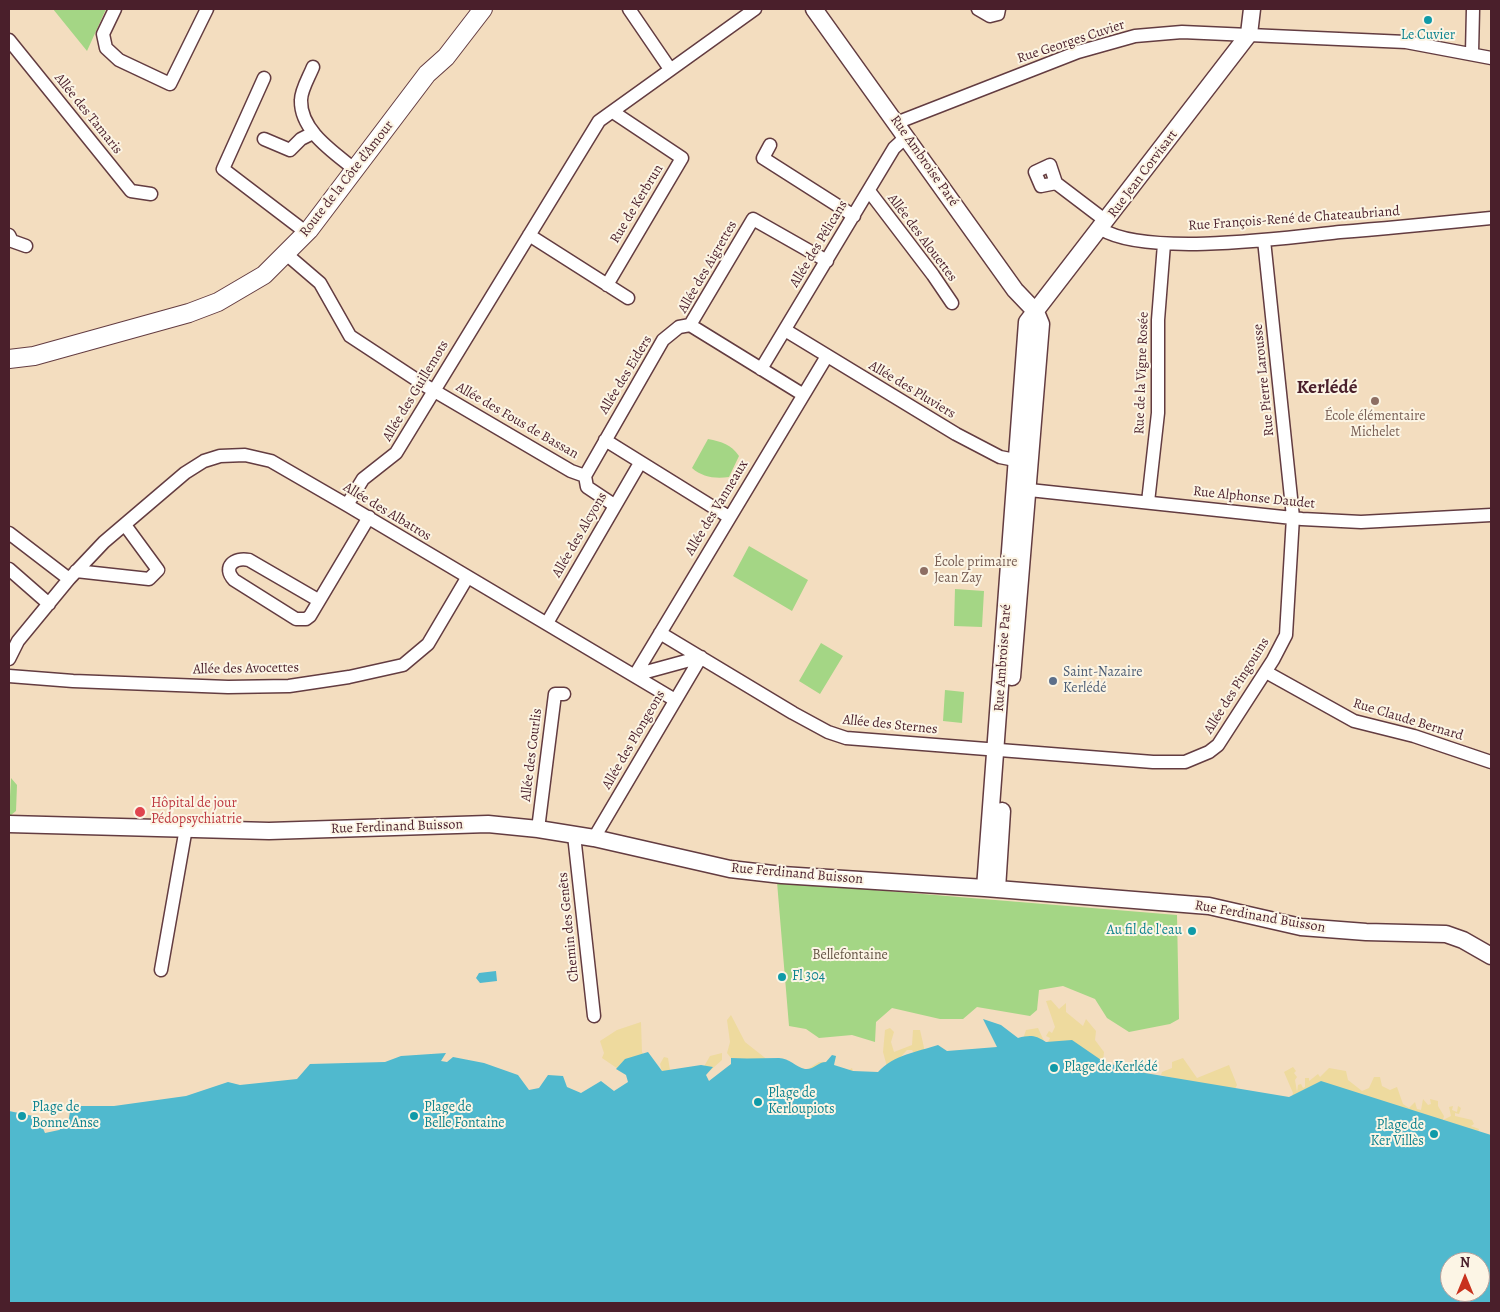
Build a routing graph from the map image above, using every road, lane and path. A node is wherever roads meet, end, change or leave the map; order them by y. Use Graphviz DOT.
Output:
graph roads {
  1 [pos="115,9"];
  2 [pos="207,9"];
  3 [pos="471,9"];
  4 [pos="483,9"];
  5 [pos="629,9"];
  6 [pos="756,9"];
  7 [pos="814,9"];
  8 [pos="978,9"];
  9 [pos="999,9"];
  10 [pos="1252,9"];
  11 [pos="1473,9"];
  12 [pos="1249,34"];
  13 [pos="9,40"];
  14 [pos="1472,53"];
  15 [pos="1491,58"];
  16 [pos="313,67"];
  17 [pos="670,69"];
  18 [pos="264,78"];
  19 [pos="613,112"];
  20 [pos="896,123"];
  21 [pos="312,133"];
  22 [pos="906,137"];
  23 [pos="264,139"];
  24 [pos="770,145"];
  25 [pos="353,168"];
  26 [pos="1056,183"];
  27 [pos="869,191"];
  28 [pos="151,194"];
  29 [pos="854,216"];
  30 [pos="1491,218"];
  31 [pos="1104,225"];
  32 [pos="303,230"];
  33 [pos="9,235"];
  34 [pos="529,236"];
  35 [pos="1264,240"];
  36 [pos="1164,244"];
  37 [pos="26,246"];
  38 [pos="285,253"];
  39 [pos="826,261"];
  40 [pos="607,285"];
  41 [pos="628,298"];
  42 [pos="952,303"];
  43 [pos="1036,312"];
  44 [pos="690,325"];
  45 [pos="784,330"];
  46 [pos="9,349"];
  47 [pos="826,356"];
  48 [pos="9,359"];
  49 [pos="762,369"];
  50 [pos="435,390"];
  51 [pos="802,394"];
  52 [pos="605,440"];
  53 [pos="1023,461"];
  54 [pos="640,463"];
  55 [pos="585,476"];
  56 [pos="1021,489"];
  57 [pos="1148,502"];
  58 [pos="347,505"];
  59 [pos="614,505"];
  60 [pos="1491,515"];
  61 [pos="369,517"];
  62 [pos="729,517"];
  63 [pos="1293,517"];
  64 [pos="125,525"];
  65 [pos="9,533"];
  66 [pos="9,569"];
  67 [pos="73,575"];
  68 [pos="467,578"];
  69 [pos="318,600"];
  70 [pos="49,604"];
  71 [pos="547,623"];
  72 [pos="660,633"];
  73 [pos="701,657"];
  74 [pos="9,659"];
  75 [pos="1266,672"];
  76 [pos="635,675"];
  77 [pos="9,676"];
  78 [pos="564,694"];
  79 [pos="675,700"];
  80 [pos="1001,750"];
  81 [pos="1491,762"];
  82 [pos="9,824"];
  83 [pos="186,828"];
  84 [pos="538,829"];
  85 [pos="574,835"];
  86 [pos="594,838"];
  87 [pos="991,888"];
  88 [pos="1491,956"];
  89 [pos="160,970"];
  90 [pos="594,1016"];
  1 -- 2 [label="street"];
  3 -- 25 [label="main road, Route de la Côte d'Amour"];
  4 -- 38 [label="main road, Route de la Côte d'Amour"];
  5 -- 17 [label="street"];
  6 -- 17 [label="street"];
  7 -- 20 [label="street, Rue Ambroise Paré"];
  8 -- 9 [label="street"];
  10 -- 12 [label="street"];
  11 -- 14 [label="street"];
  12 -- 14 [label="street, Rue Georges Cuvier"];
  12 -- 20 [label="street, Rue Georges Cuvier"];
  12 -- 31 [label="street, Rue Jean Corvisart"];
  13 -- 28 [label="street, Allée des Tamaris"];
  14 -- 15 [label="street, Rue Georges Cuvier"];
  16 -- 21 [label="street"];
  17 -- 19 [label="street"];
  18 -- 32 [label="street"];
  19 -- 34 [label="street"];
  19 -- 40 [label="street, Rue de Kerbrun"];
  20 -- 22 [label="street, Rue Ambroise Paré"];
  21 -- 23 [label="street"];
  21 -- 25 [label="street"];
  22 -- 27 [label="street, Allée des Pélicans"];
  22 -- 43 [label="street, Rue Ambroise Paré"];
  24 -- 29 [label="street"];
  25 -- 32 [label="main road, Route de la Côte d'Amour"];
  26 -- 31 [label="street, Rue François-René de Chateaubriand"];
  27 -- 29 [label="street, Allée des Pélicans"];
  27 -- 42 [label="street, Allée des Alouettes"];
  29 -- 39 [label="street, Allée des Pélicans"];
  30 -- 35 [label="street, Rue François-René de Chateaubriand"];
  31 -- 36 [label="street, Rue François-René de Chateaubriand"];
  31 -- 43 [label="street, Rue Jean Corvisart"];
  32 -- 46 [label="main road, Route de la Côte d'Amour"];
  33 -- 37 [label="street"];
  34 -- 40 [label="street"];
  34 -- 50 [label="street, Allée des Guillemots"];
  35 -- 36 [label="street, Rue François-René de Chateaubriand"];
  35 -- 63 [label="street, Rue Pierre Larousse"];
  36 -- 57 [label="street, Rue de la Vigne Rosée"];
  38 -- 48 [label="main road, Route de la Côte d'Amour"];
  38 -- 50 [label="street, Allée des Fous de Bassan"];
  39 -- 44 [label="street, Allée des Aigrettes"];
  39 -- 45 [label="street, Allée des Pélicans"];
  40 -- 41 [label="street"];
  43 -- 53 [label="street, Rue Ambroise Paré"];
  44 -- 49 [label="street"];
  44 -- 52 [label="street, Allée des Eiders"];
  45 -- 47 [label="street, Allée des Pluviers"];
  45 -- 49 [label="street, Allée des Pélicans"];
  47 -- 51 [label="street, Allée des Vanneaux"];
  47 -- 53 [label="street, Allée des Pluviers"];
  49 -- 51 [label="street"];
  50 -- 55 [label="street, Allée des Fous de Bassan"];
  50 -- 58 [label="street, Allée des Guillemots"];
  51 -- 62 [label="street, Allée des Vanneaux"];
  52 -- 54 [label="street"];
  52 -- 55 [label="street, Allée des Eiders"];
  53 -- 56 [label="street, Rue Ambroise Paré"];
  54 -- 59 [label="street, Allée des Alcyons"];
  54 -- 62 [label="street"];
  55 -- 59 [label="street"];
  56 -- 57 [label="street, Rue Alphonse Daudet"];
  56 -- 80 [label="street, Rue Ambroise Paré"];
  57 -- 63 [label="street, Rue Alphonse Daudet"];
  58 -- 61 [label="street, Allée des Albatros"];
  58 -- 64 [label="street, Allée des Albatros"];
  59 -- 71 [label="street, Allée des Alcyons"];
  60 -- 63 [label="street, Rue Alphonse Daudet"];
  61 -- 68 [label="street, Allée des Albatros"];
  61 -- 69 [label="street"];
  62 -- 72 [label="street, Allée des Vanneaux"];
  63 -- 75 [label="street, Allée des Pingouins"];
  64 -- 67 [label="street, Allée des Albatros"];
  64 -- 67 [label="street"];
  65 -- 67 [label="street"];
  66 -- 70 [label="street"];
  67 -- 70 [label="street, Allée des Albatros"];
  68 -- 71 [label="street, Allée des Albatros"];
  68 -- 77 [label="street, Allée des Avocettes"];
  69 -- 69 [label="street"];
  70 -- 74 [label="street, Allée des Albatros"];
  71 -- 76 [label="street, Allée des Albatros"];
  72 -- 73 [label="street, Allée des Sternes"];
  72 -- 76 [label="street, Allée des Vanneaux"];
  73 -- 76 [label="street"];
  73 -- 79 [label="street, Allée des Plongeons"];
  73 -- 80 [label="street, Allée des Sternes"];
  75 -- 80 [label="street, Allée des Pingouins"];
  75 -- 81 [label="street, Rue Claude Bernard"];
  76 -- 79 [label="street, Allée des Albatros"];
  78 -- 84 [label="street, Allée des Courlis"];
  79 -- 86 [label="street, Allée des Plongeons"];
  80 -- 87 [label="street, Rue Ambroise Paré"];
  82 -- 83 [label="street, Rue Ferdinand Buisson"];
  83 -- 84 [label="street, Rue Ferdinand Buisson"];
  83 -- 89 [label="street"];
  84 -- 85 [label="street, Rue Ferdinand Buisson"];
  85 -- 86 [label="street, Rue Ferdinand Buisson"];
  85 -- 90 [label="street, Chemin des Genêts"];
  86 -- 87 [label="street, Rue Ferdinand Buisson"];
  87 -- 88 [label="street, Rue Ferdinand Buisson"];
}
